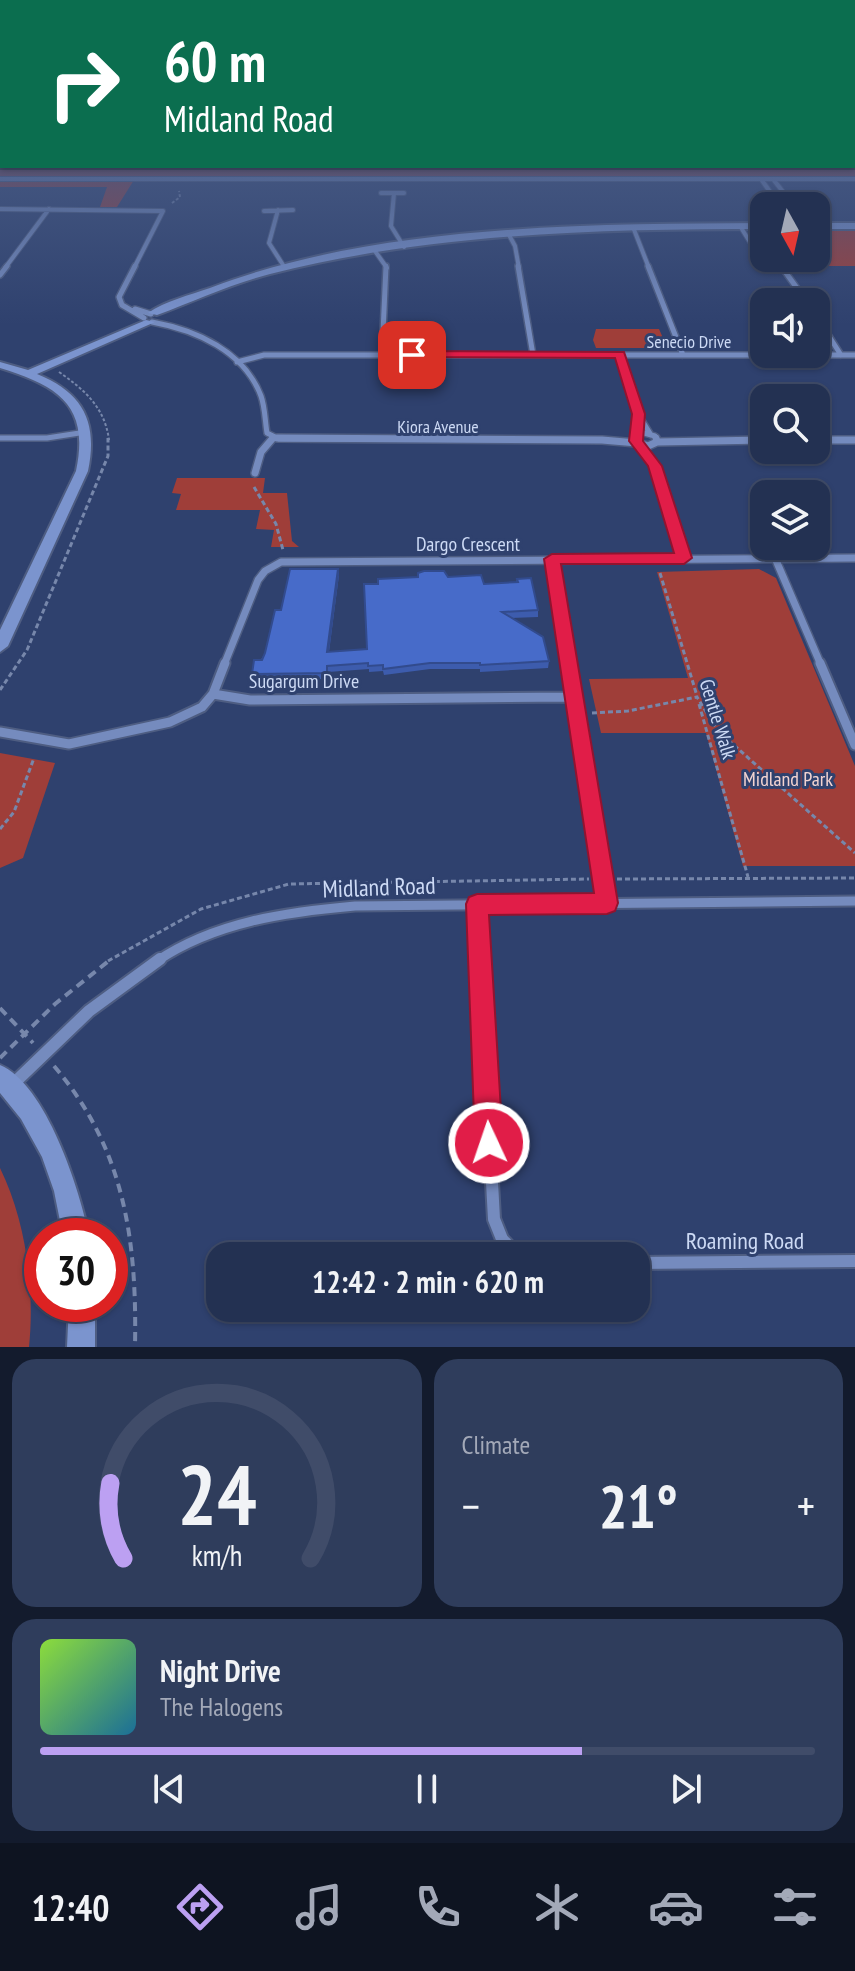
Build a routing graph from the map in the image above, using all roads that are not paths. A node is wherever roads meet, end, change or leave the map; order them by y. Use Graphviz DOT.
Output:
graph roads {
  1 [pos="393,199"];
  2 [pos="0,209"];
  3 [pos="49,209"];
  4 [pos="278,210"];
  5 [pos="293,210"];
  6 [pos="264,211"];
  7 [pos="740,226"];
  8 [pos="750,226"];
  9 [pos="830,226"];
  10 [pos="855,226"];
  11 [pos="633,227"];
  12 [pos="509,235"];
  13 [pos="750,241"];
  14 [pos="404,247"];
  15 [pos="375,251"];
  16 [pos="285,268"];
  17 [pos="0,275"];
  18 [pos="152,318"];
  19 [pos="181,328"];
  20 [pos="830,338"];
  21 [pos="382,355"];
  22 [pos="533,355"];
  23 [pos="620,355"];
  24 [pos="683,355"];
  25 [pos="841,355"];
  26 [pos="855,355"];
  27 [pos="237,362"];
  28 [pos="0,365"];
  29 [pos="34,375"];
  30 [pos="638,414"];
  31 [pos="87,432"];
  32 [pos="274,437"];
  33 [pos="0,438"];
  34 [pos="638,440"];
  35 [pos="654,440"];
  36 [pos="750,440"];
  37 [pos="830,440"];
  38 [pos="855,440"];
  39 [pos="655,466"];
  40 [pos="255,473"];
  41 [pos="684,558"];
  42 [pos="750,558"];
  43 [pos="830,558"];
  44 [pos="855,558"];
  45 [pos="552,559"];
  46 [pos="776,560"];
  47 [pos="0,646"];
  48 [pos="213,694"];
  49 [pos="573,697"];
  50 [pos="0,732"];
  51 [pos="855,745"];
  52 [pos="855,901"];
  53 [pos="607,903"];
  54 [pos="477,904"];
  55 [pos="5,1081"];
  56 [pos="72,1218"];
  57 [pos="505,1242"];
  58 [pos="855,1261"];
  59 [pos="650,1263"];
  60 [pos="82,1322"];
  61 [pos="81,1347"];
  1 -- 14 [label="street"];
  2 -- 3 [label="street"];
  3 -- 17 [label="street"];
  3 -- 18 [label="street"];
  4 -- 5 [label="street"];
  4 -- 6 [label="street"];
  4 -- 16 [label="street"];
  7 -- 8 [label="street"];
  7 -- 11 [label="street"];
  7 -- 13 [label="street"];
  9 -- 10 [label="street"];
  11 -- 12 [label="street"];
  11 -- 24 [label="street"];
  12 -- 14 [label="street"];
  12 -- 22 [label="street"];
  14 -- 15 [label="street"];
  15 -- 16 [label="street"];
  15 -- 21 [label="street"];
  16 -- 18 [label="street"];
  18 -- 19 [label="street"];
  18 -- 19 [label="street"];
  18 -- 29 [label="street"];
  19 -- 27 [label="street"];
  20 -- 25 [label="street"];
  21 -- 22 [label="street, Senecio Drive"];
  21 -- 27 [label="street, Senecio Drive"];
  22 -- 23 [label="street, Senecio Drive"];
  23 -- 24 [label="street, Senecio Drive"];
  23 -- 30 [label="street"];
  24 -- 25 [label="street, Senecio Drive"];
  25 -- 26 [label="street, Senecio Drive"];
  27 -- 32 [label="street"];
  28 -- 29 [label="street"];
  29 -- 31 [label="street"];
  30 -- 34 [label="street"];
  30 -- 35 [label="street"];
  31 -- 33 [label="street"];
  31 -- 47 [label="street"];
  32 -- 34 [label="street, Kiora Avenue"];
  32 -- 40 [label="street"];
  34 -- 35 [label="street"];
  34 -- 35 [label="street"];
  34 -- 39 [label="street"];
  35 -- 36 [label="street"];
  35 -- 39 [label="street"];
  37 -- 38 [label="street"];
  39 -- 41 [label="street"];
  41 -- 42 [label="street, Dargo Crescent"];
  41 -- 45 [label="street, Dargo Crescent"];
  43 -- 44 [label="street, Dargo Crescent"];
  45 -- 48 [label="street, Dargo Crescent"];
  45 -- 49 [label="street"];
  46 -- 51 [label="street"];
  48 -- 49 [label="street, Sugargum Drive"];
  48 -- 50 [label="street"];
  49 -- 53 [label="street"];
  52 -- 53 [label="street, Midland Road"];
  53 -- 54 [label="street, Midland Road"];
  54 -- 55 [label="street, Midland Road"];
  54 -- 57 [label="street"];
  55 -- 56 [label="street"];
  58 -- 59 [label="street, Roaming Road"];
  60 -- 61 [label="street"];
}
